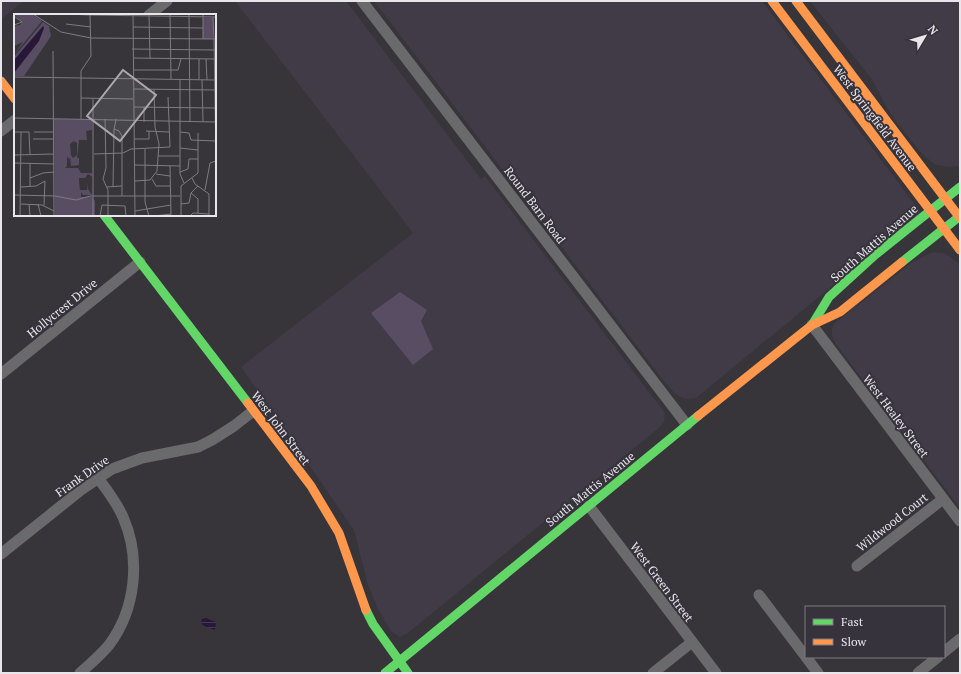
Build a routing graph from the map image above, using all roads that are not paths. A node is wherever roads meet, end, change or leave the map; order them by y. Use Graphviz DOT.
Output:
graph roads {
  1 [pos="167,1"];
  2 [pos="362,1"];
  3 [pos="772,1"];
  4 [pos="796,1"];
  5 [pos="807,1"];
  6 [pos="804,12"];
  7 [pos="151,14"];
  8 [pos="1,80"];
  9 [pos="14,98"];
  10 [pos="14,121"];
  11 [pos="1,131"];
  12 [pos="960,187"];
  13 [pos="945,199"];
  14 [pos="930,211"];
  15 [pos="105,216"];
  16 [pos="960,217"];
  17 [pos="944,229"];
  18 [pos="960,250"];
  19 [pos="140,262"];
  20 [pos="812,325"];
  21 [pos="1,374"];
  22 [pos="253,411"];
  23 [pos="687,425"];
  24 [pos="98,478"];
  25 [pos="943,499"];
  26 [pos="588,506"];
  27 [pos="960,521"];
  28 [pos="1,554"];
  29 [pos="857,566"];
  30 [pos="759,595"];
  31 [pos="960,640"];
  32 [pos="692,642"];
  33 [pos="945,651"];
  34 [pos="805,656"];
  35 [pos="807,658"];
  36 [pos="937,658"];
  37 [pos="399,662"];
  38 [pos="80,673"];
  39 [pos="385,673"];
  40 [pos="408,673"];
  41 [pos="653,673"];
  42 [pos="716,673"];
  43 [pos="818,673"];
  44 [pos="918,673"];
  1 -- 7 [label="street"];
  2 -- 23 [label="street, Round Barn Road"];
  3 -- 14 [label="main road, West Springfield Avenue"];
  4 -- 6 [label="main road, West Springfield Avenue"];
  5 -- 6 [label="main road"];
  6 -- 13 [label="main road, West Springfield Avenue"];
  8 -- 9 [label="main road"];
  10 -- 11 [label="street"];
  12 -- 13 [label="main road, South Mattis Avenue"];
  13 -- 14 [label="main road, South Mattis Avenue"];
  13 -- 16 [label="main road, West Springfield Avenue"];
  14 -- 17 [label="main road, West Springfield Avenue"];
  14 -- 20 [label="main road, South Mattis Avenue"];
  15 -- 19 [label="main road, West John Street"];
  16 -- 17 [label="main road, South Mattis Avenue"];
  17 -- 18 [label="main road, West Springfield Avenue"];
  17 -- 20 [label="main road, South Mattis Avenue"];
  19 -- 21 [label="street, Hollycrest Drive"];
  19 -- 22 [label="main road, West John Street"];
  20 -- 23 [label="main road, South Mattis Avenue"];
  20 -- 25 [label="street, West Healey Street"];
  22 -- 24 [label="street, Frank Drive"];
  22 -- 37 [label="main road, West John Street"];
  23 -- 26 [label="main road, South Mattis Avenue"];
  24 -- 28 [label="street, Frank Drive"];
  24 -- 38 [label="street"];
  25 -- 27 [label="street, West Healey Street"];
  25 -- 29 [label="street, Wildwood Court"];
  26 -- 32 [label="street, West Green Street"];
  26 -- 37 [label="main road, South Mattis Avenue"];
  30 -- 34 [label="street"];
  31 -- 33 [label="street"];
  32 -- 41 [label="street"];
  32 -- 42 [label="street, West Green Street"];
  35 -- 43 [label="street"];
  36 -- 44 [label="street"];
  37 -- 39 [label="main road, South Mattis Avenue"];
  37 -- 40 [label="main road, West John Street"];
}
